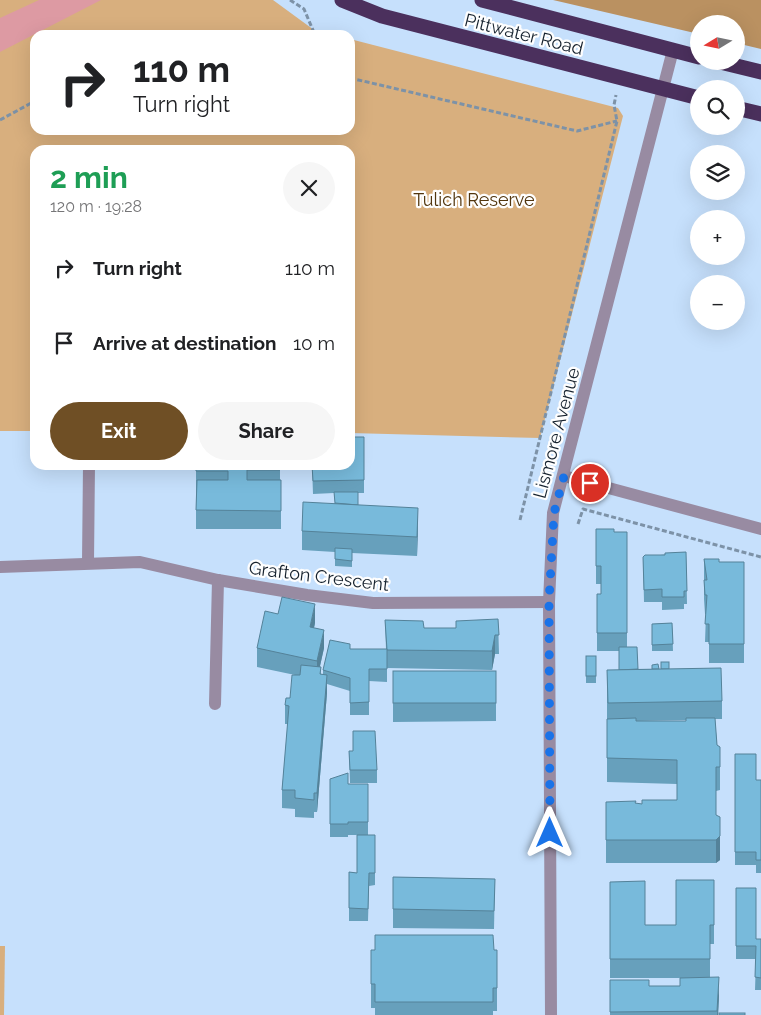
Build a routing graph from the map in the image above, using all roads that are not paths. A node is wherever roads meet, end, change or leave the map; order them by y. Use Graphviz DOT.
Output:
graph roads {
  1 [pos="342,0"];
  2 [pos="482,0"];
  3 [pos="673,50"];
  4 [pos="690,55"];
  5 [pos="745,68"];
  6 [pos="761,72"];
  7 [pos="662,89"];
  8 [pos="690,96"];
  9 [pos="745,110"];
  10 [pos="761,114"];
  11 [pos="89,470"];
  12 [pos="564,476"];
  13 [pos="761,529"];
  14 [pos="88,562"];
  15 [pos="0,568"];
  16 [pos="218,580"];
  17 [pos="549,602"];
  18 [pos="215,704"];
  19 [pos="550,1015"];
  1 -- 7 [label="highway, Pittwater Road"];
  2 -- 3 [label="highway, Pittwater Road"];
  3 -- 4 [label="highway, Pittwater Road"];
  3 -- 7 [label="street, Lismore Avenue"];
  5 -- 6 [label="highway"];
  7 -- 8 [label="highway, Pittwater Road"];
  7 -- 12 [label="street, Lismore Avenue"];
  9 -- 10 [label="highway"];
  11 -- 14 [label="street"];
  12 -- 13 [label="street"];
  12 -- 17 [label="street, Lismore Avenue"];
  14 -- 15 [label="street, Grafton Crescent"];
  14 -- 16 [label="street, Grafton Crescent"];
  16 -- 17 [label="street, Grafton Crescent"];
  16 -- 18 [label="street"];
  17 -- 19 [label="street, Lismore Avenue"];
}
